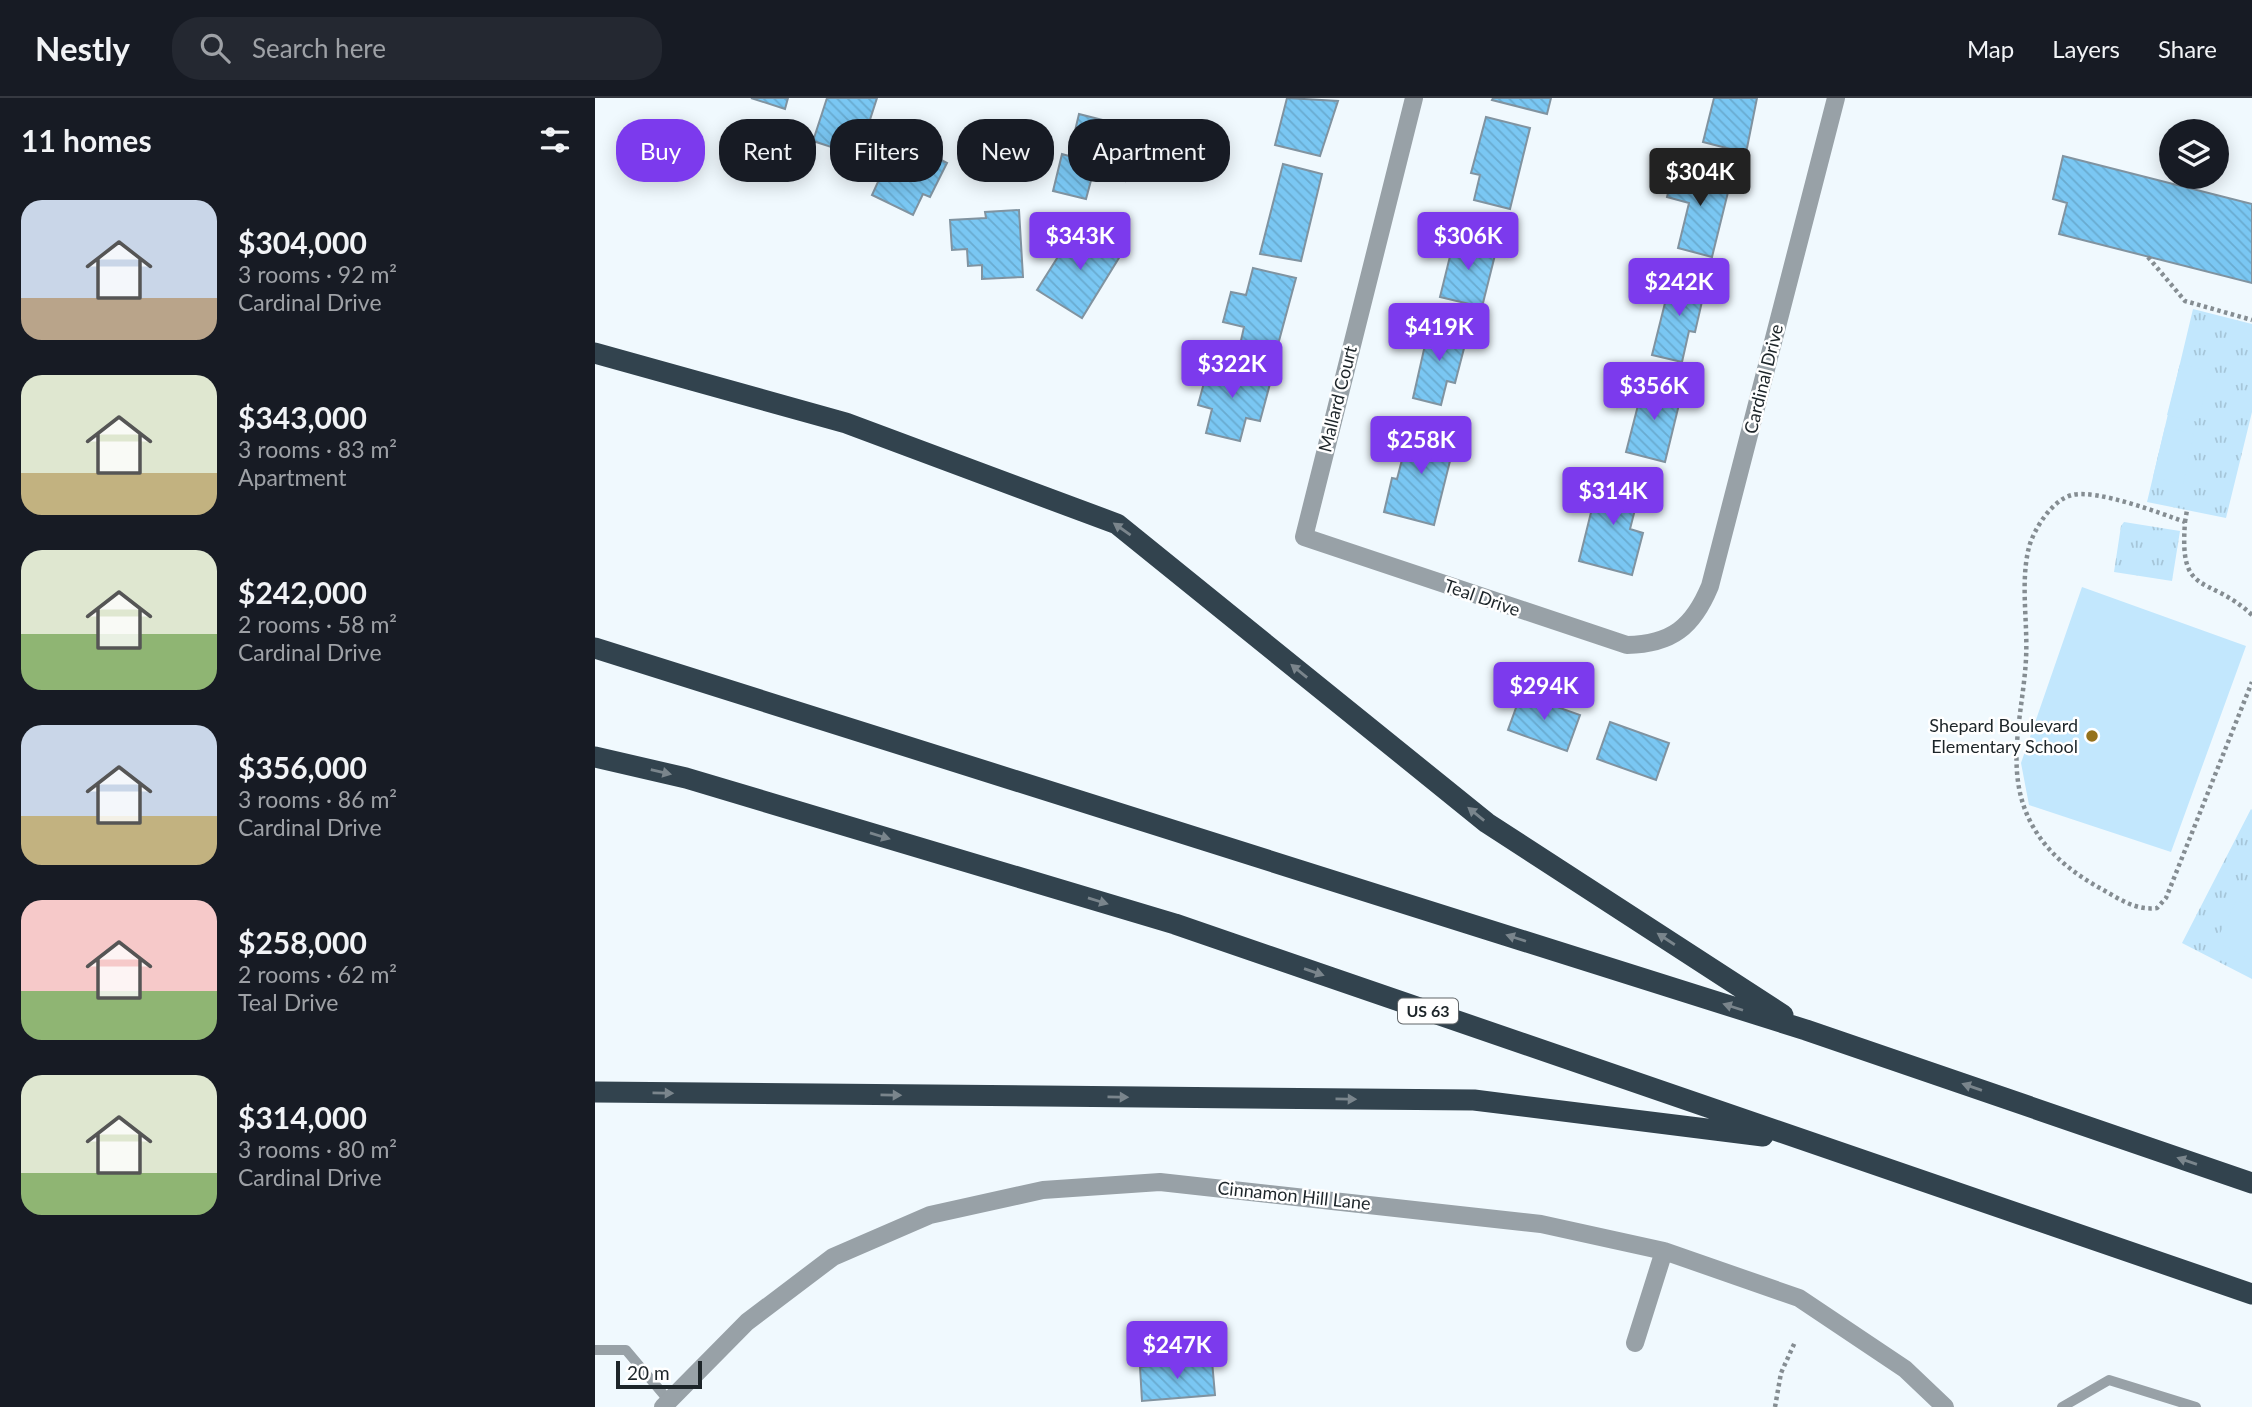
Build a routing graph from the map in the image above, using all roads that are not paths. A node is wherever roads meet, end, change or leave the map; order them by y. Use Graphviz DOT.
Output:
graph roads {
  1 [pos="1414,98"];
  2 [pos="1836,98"];
  3 [pos="595,353"];
  4 [pos="1304,537"];
  5 [pos="1661,640"];
  6 [pos="595,648"];
  7 [pos="595,757"];
  8 [pos="1805,1030"];
  9 [pos="595,1092"];
  10 [pos="1805,1141"];
  11 [pos="2252,1183"];
  12 [pos="1664,1251"];
  13 [pos="2252,1294"];
  14 [pos="1635,1343"];
  15 [pos="595,1350"];
  16 [pos="666,1404"];
  17 [pos="1945,1407"];
  18 [pos="2062,1407"];
  19 [pos="2196,1407"];
  1 -- 4 [label="street, Mallard Court"];
  2 -- 5 [label="street, Cardinal Drive"];
  8 -- 3 [label="highway, one-way"];
  4 -- 5 [label="street, Teal Drive"];
  8 -- 6 [label="highway, one-way"];
  7 -- 10 [label="highway, US 63, one-way"];
  11 -- 8 [label="highway, one-way"];
  9 -- 10 [label="highway, one-way"];
  10 -- 13 [label="highway, US 63"];
  12 -- 14 [label="street"];
  12 -- 16 [label="street, Cinnamon Hill Lane"];
  12 -- 17 [label="street, Cinnamon Hill Lane"];
  15 -- 16 [label="lane"];
  18 -- 19 [label="lane"];
}
